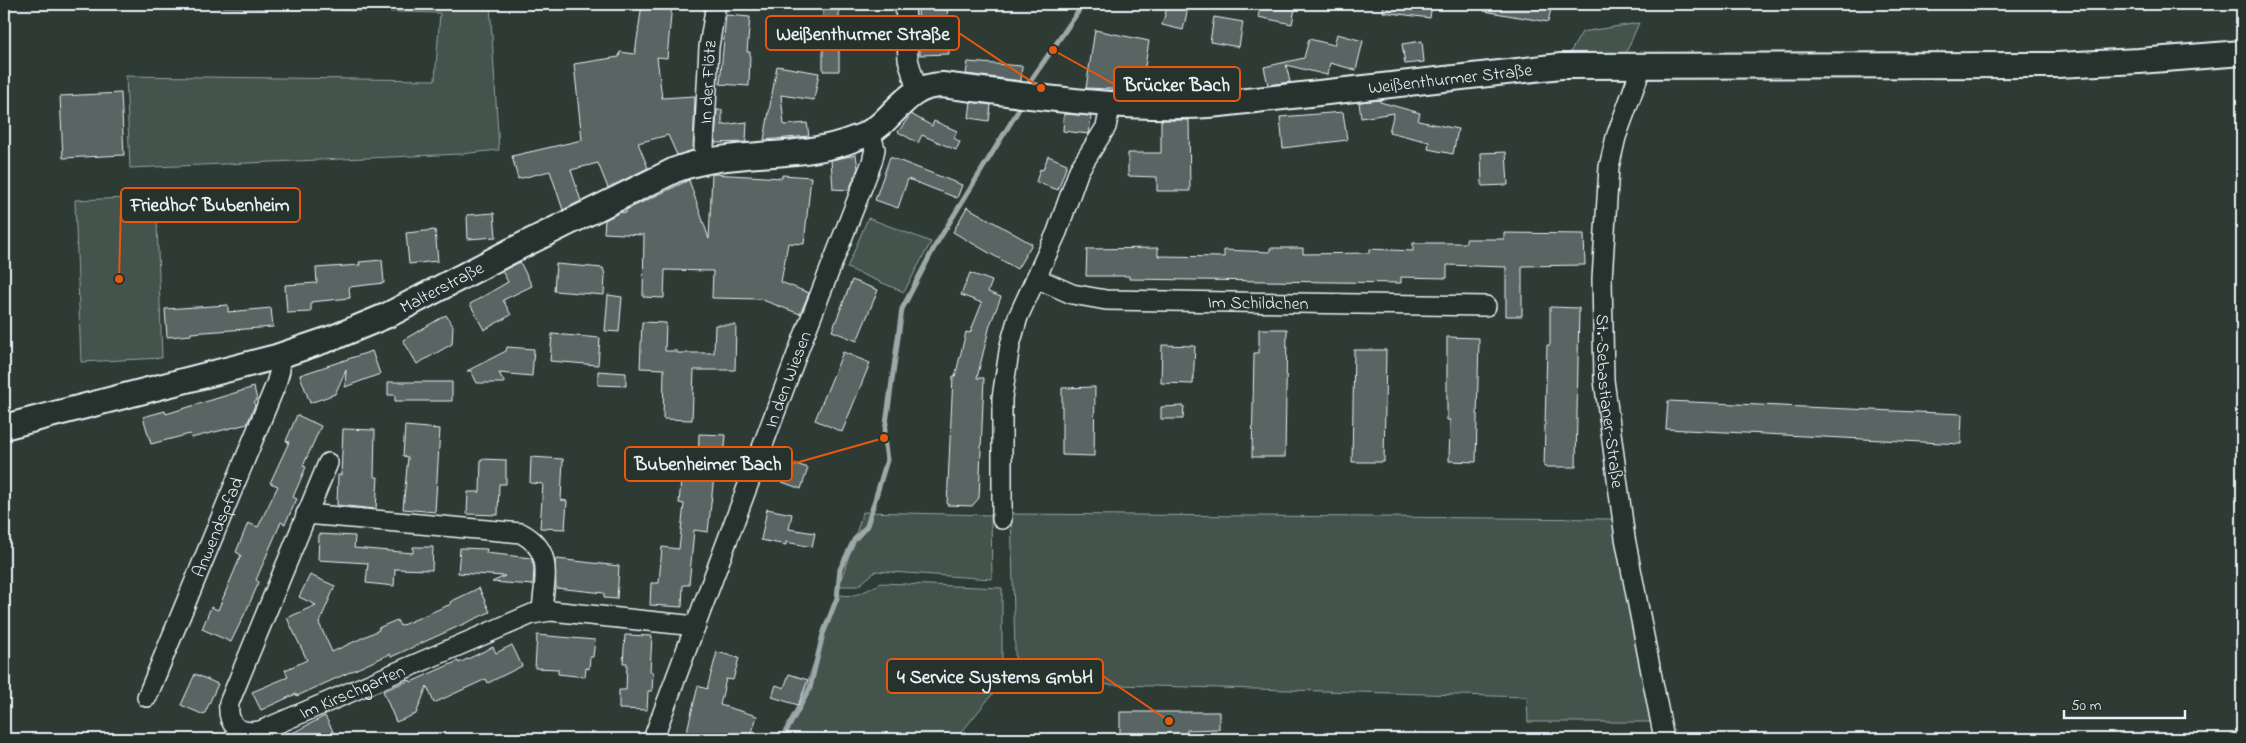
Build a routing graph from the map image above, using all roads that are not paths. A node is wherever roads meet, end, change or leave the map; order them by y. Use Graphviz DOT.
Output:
graph roads {
  1 [pos="716,4"];
  2 [pos="905,4"];
  3 [pos="2242,53"];
  4 [pos="1651,66"];
  5 [pos="917,91"];
  6 [pos="1111,103"];
  7 [pos="870,132"];
  8 [pos="705,161"];
  9 [pos="1036,278"];
  10 [pos="1486,306"];
  11 [pos="276,357"];
  12 [pos="4,427"];
  13 [pos="328,463"];
  14 [pos="306,514"];
  15 [pos="1002,519"];
  16 [pos="542,612"];
  17 [pos="696,626"];
  18 [pos="147,696"];
  19 [pos="653,739"];
  20 [pos="1664,739"];
  1 -- 8 [label="street, In der Flötz"];
  2 -- 5 [label="street"];
  3 -- 4 [label="main road, Weißenthurmer Straße"];
  4 -- 6 [label="main road, Weißenthurmer Straße"];
  4 -- 20 [label="street, St.-Sebastianer-Straße"];
  5 -- 6 [label="main road, Weißenthurmer Straße"];
  5 -- 7 [label="main road, Weißenthurmer Straße"];
  6 -- 9 [label="street"];
  7 -- 8 [label="main road, Malterstraße"];
  7 -- 17 [label="street, In den Wiesen"];
  8 -- 11 [label="main road, Malterstraße"];
  9 -- 10 [label="street, Im Schildchen"];
  9 -- 15 [label="street"];
  11 -- 12 [label="main road, Malterstraße"];
  11 -- 18 [label="street, Anwendspfad"];
  13 -- 14 [label="street, Im Kirschgarten"];
  14 -- 16 [label="street"];
  14 -- 16 [label="street, Im Kirschgarten"];
  16 -- 17 [label="street, Im Kirschgarten"];
  17 -- 19 [label="street, In den Wiesen"];
}
